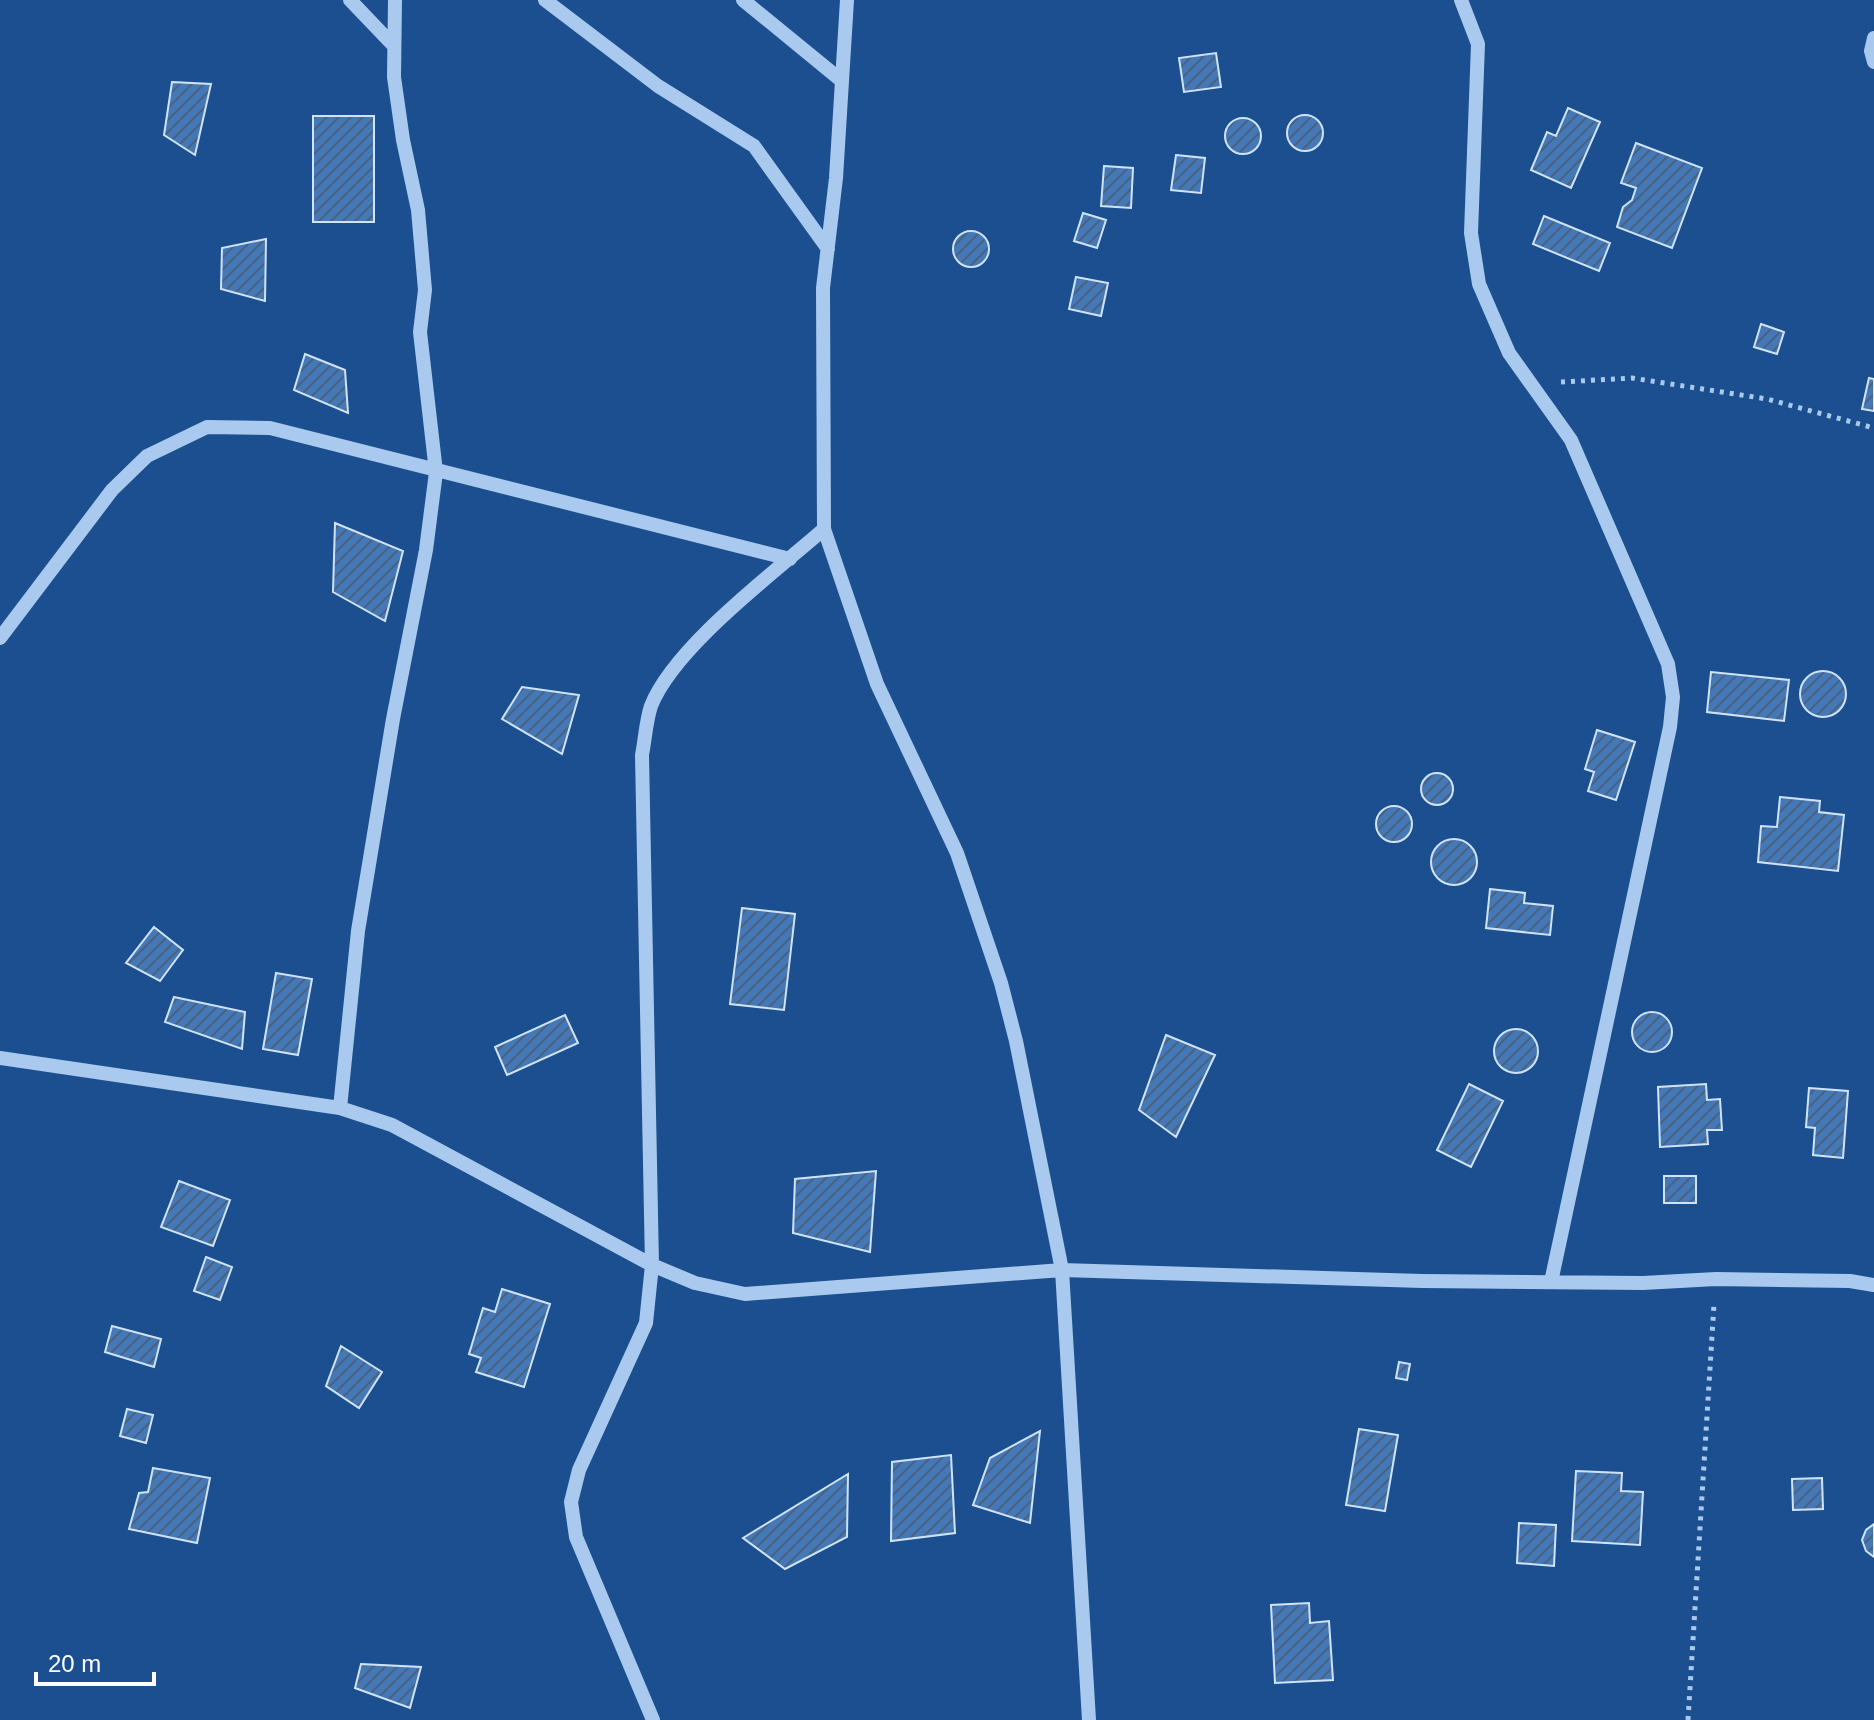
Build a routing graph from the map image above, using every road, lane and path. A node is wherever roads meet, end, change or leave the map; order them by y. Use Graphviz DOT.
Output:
graph roads {
  1 [pos="350,0"];
  2 [pos="395,0"];
  3 [pos="545,0"];
  4 [pos="743,0"];
  5 [pos="847,0"];
  6 [pos="1461,0"];
  7 [pos="1874,38"];
  8 [pos="394,46"];
  9 [pos="1874,62"];
  10 [pos="842,81"];
  11 [pos="828,249"];
  12 [pos="1532,384"];
  13 [pos="1874,428"];
  14 [pos="436,472"];
  15 [pos="824,529"];
  16 [pos="790,559"];
  17 [pos="0,638"];
  18 [pos="0,1058"];
  19 [pos="340,1108"];
  20 [pos="652,1265"];
  21 [pos="1062,1270"];
  22 [pos="1716,1279"];
  23 [pos="1551,1282"];
  24 [pos="1874,1285"];
  25 [pos="653,1720"];
  26 [pos="1089,1720"];
  27 [pos="1688,1720"];
  1 -- 8 [label="street"];
  2 -- 8 [label="street"];
  3 -- 11 [label="street"];
  4 -- 10 [label="street"];
  5 -- 10 [label="street"];
  6 -- 12 [label="street"];
  7 -- 9 [label="street"];
  8 -- 14 [label="street"];
  10 -- 11 [label="street"];
  11 -- 15 [label="street"];
  12 -- 13 [label="path"];
  12 -- 23 [label="street"];
  14 -- 16 [label="street"];
  14 -- 17 [label="street"];
  14 -- 19 [label="street"];
  15 -- 16 [label="street"];
  15 -- 21 [label="street"];
  16 -- 20 [label="street"];
  18 -- 19 [label="street"];
  19 -- 20 [label="street"];
  20 -- 21 [label="street"];
  20 -- 25 [label="street"];
  21 -- 23 [label="street"];
  21 -- 26 [label="street"];
  22 -- 23 [label="street"];
  22 -- 24 [label="street"];
  22 -- 27 [label="path"];
}
